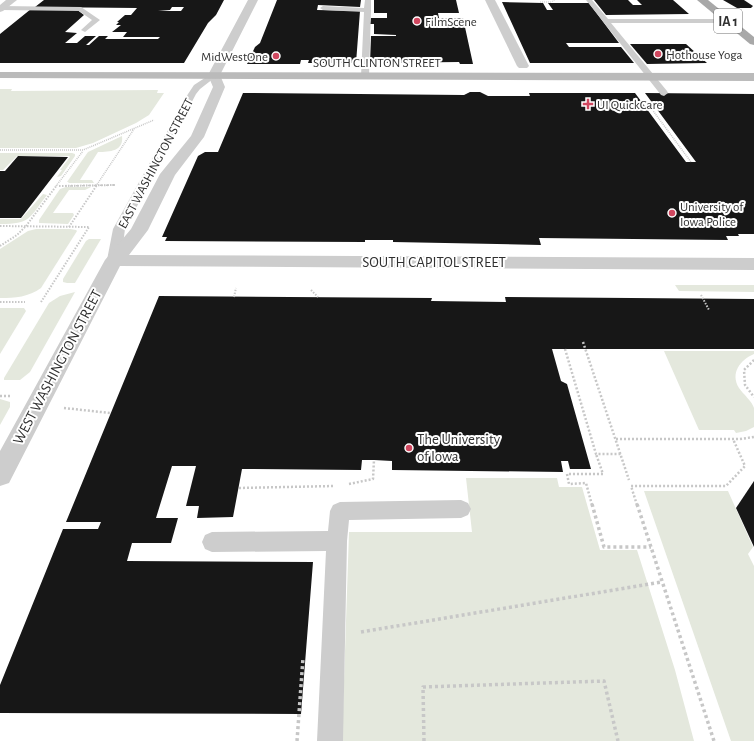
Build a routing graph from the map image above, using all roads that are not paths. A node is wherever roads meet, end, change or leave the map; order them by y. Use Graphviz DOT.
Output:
graph roads {
  1 [pos="12,0"];
  2 [pos="253,0"];
  3 [pos="368,0"];
  4 [pos="490,0"];
  5 [pos="589,0"];
  6 [pos="702,0"];
  7 [pos="0,8"];
  8 [pos="323,8"];
  9 [pos="368,10"];
  10 [pos="728,21"];
  11 [pos="609,26"];
  12 [pos="85,30"];
  13 [pos="754,42"];
  14 [pos="522,66"];
  15 [pos="0,75"];
  16 [pos="214,75"];
  17 [pos="365,76"];
  18 [pos="650,76"];
  19 [pos="754,77"];
  20 [pos="664,93"];
  21 [pos="114,260"];
  22 [pos="754,264"];
  23 [pos="0,475"];
  24 [pos="461,509"];
  25 [pos="337,541"];
  26 [pos="212,542"];
  27 [pos="330,741"];
  1 -- 7 [label="street"];
  2 -- 16 [label="street, EAST WASHINGTON STREET"];
  3 -- 9 [label="lane"];
  4 -- 14 [label="street"];
  5 -- 11 [label="lane"];
  6 -- 10 [label="main road, IA 1"];
  7 -- 12 [label="lane"];
  8 -- 9 [label="lane"];
  9 -- 17 [label="lane"];
  10 -- 11 [label="lane"];
  10 -- 13 [label="main road, IA 1"];
  11 -- 18 [label="lane"];
  15 -- 16 [label="main road, SOUTH CLINTON STREET"];
  16 -- 17 [label="main road, SOUTH CLINTON STREET"];
  16 -- 21 [label="lane, EAST WASHINGTON STREET"];
  16 -- 21 [label="street, EAST WASHINGTON STREET"];
  17 -- 18 [label="main road, SOUTH CLINTON STREET"];
  18 -- 19 [label="main road, SOUTH CLINTON STREET"];
  18 -- 20 [label="lane"];
  21 -- 22 [label="street, SOUTH CAPITOL STREET"];
  21 -- 23 [label="street, WEST WASHINGTON STREET"];
  24 -- 25 [label="lane"];
  25 -- 26 [label="lane"];
  25 -- 27 [label="lane"];
}
